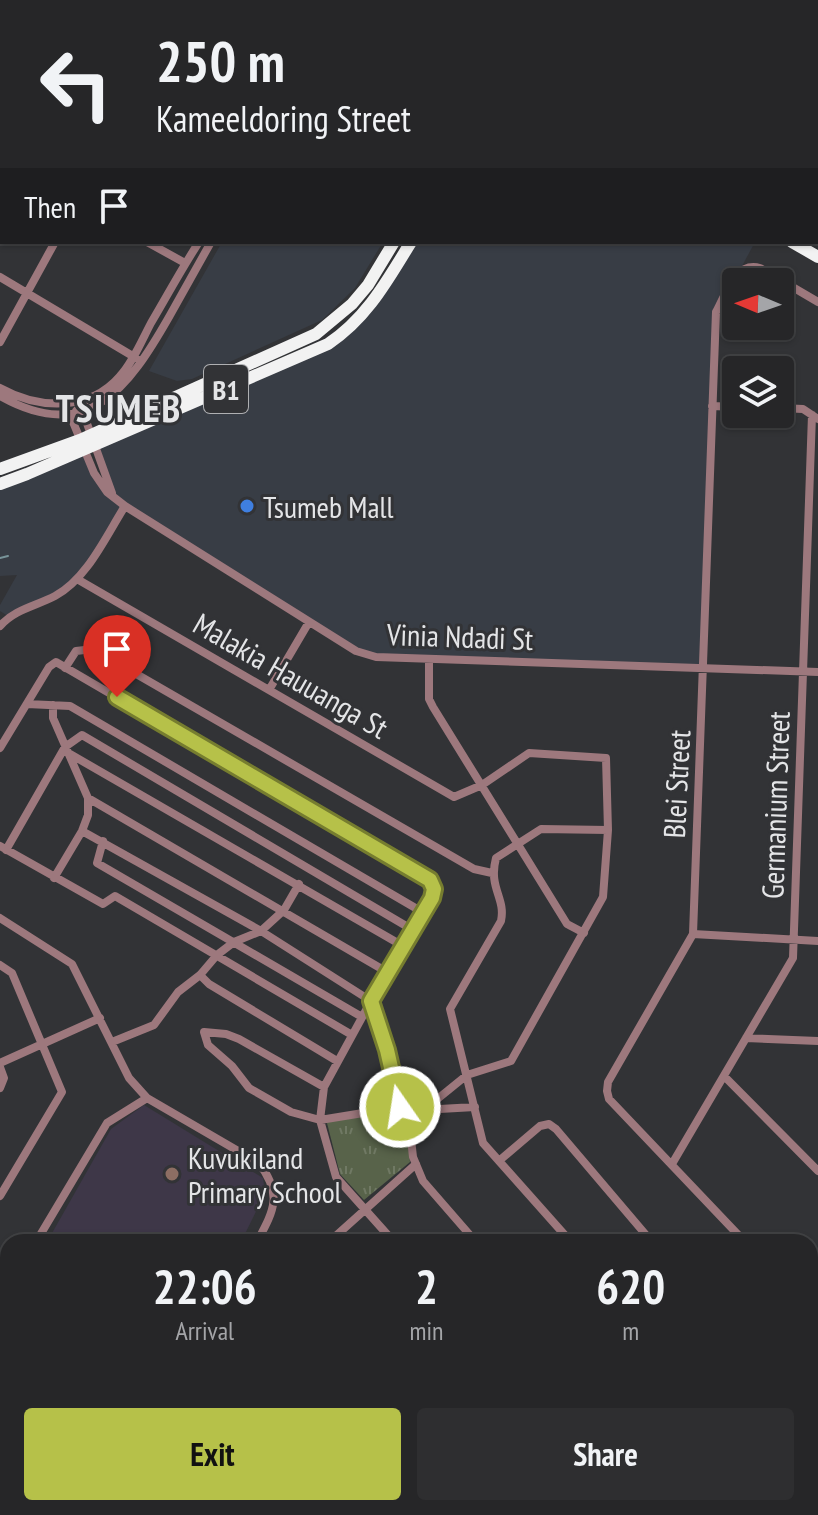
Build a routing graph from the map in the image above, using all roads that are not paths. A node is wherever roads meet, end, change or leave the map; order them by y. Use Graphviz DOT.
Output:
graph roads {
  1 [pos="54,244"];
  2 [pos="151,244"];
  3 [pos="198,244"];
  4 [pos="210,244"];
  5 [pos="393,244"];
  6 [pos="410,244"];
  7 [pos="795,244"];
  8 [pos="818,257"];
  9 [pos="185,263"];
  10 [pos="0,277"];
  11 [pos="28,292"];
  12 [pos="818,302"];
  13 [pos="0,342"];
  14 [pos="133,356"];
  15 [pos="143,362"];
  16 [pos="0,388"];
  17 [pos="0,396"];
  18 [pos="712,406"];
  19 [pos="722,406"];
  20 [pos="794,409"];
  21 [pos="79,412"];
  22 [pos="815,417"];
  23 [pos="88,442"];
  24 [pos="0,469"];
  25 [pos="0,484"];
  26 [pos="125,506"];
  27 [pos="77,579"];
  28 [pos="309,622"];
  29 [pos="0,626"];
  30 [pos="429,659"];
  31 [pos="65,668"];
  32 [pos="705,669"];
  33 [pos="804,672"];
  34 [pos="818,672"];
  35 [pos="269,690"];
  36 [pos="27,704"];
  37 [pos="53,705"];
  38 [pos="0,748"];
  39 [pos="67,750"];
  40 [pos="482,785"];
  41 [pos="88,798"];
  42 [pos="608,830"];
  43 [pos="82,831"];
  44 [pos="103,841"];
  45 [pos="518,844"];
  46 [pos="3,848"];
  47 [pos="492,873"];
  48 [pos="54,878"];
  49 [pos="299,884"];
  50 [pos="284,910"];
  51 [pos="424,913"];
  52 [pos="0,918"];
  53 [pos="413,930"];
  54 [pos="261,931"];
  55 [pos="584,933"];
  56 [pos="693,934"];
  57 [pos="794,940"];
  58 [pos="818,941"];
  59 [pos="234,942"];
  60 [pos="403,946"];
  61 [pos="217,955"];
  62 [pos="0,965"];
  63 [pos="387,972"];
  64 [pos="200,975"];
  65 [pos="371,1001"];
  66 [pos="362,1017"];
  67 [pos="100,1018"];
  68 [pos="352,1035"];
  69 [pos="746,1038"];
  70 [pos="818,1041"];
  71 [pos="112,1042"];
  72 [pos="42,1044"];
  73 [pos="337,1061"];
  74 [pos="0,1065"];
  75 [pos="467,1075"];
  76 [pos="724,1076"];
  77 [pos="324,1087"];
  78 [pos="0,1088"];
  79 [pos="147,1098"];
  80 [pos="400,1107"];
  81 [pos="475,1107"];
  82 [pos="421,1110"];
  83 [pos="320,1120"];
  84 [pos="409,1122"];
  85 [pos="500,1160"];
  86 [pos="416,1164"];
  87 [pos="672,1164"];
  88 [pos="818,1171"];
  89 [pos="0,1196"];
  90 [pos="365,1209"];
  91 [pos="41,1234"];
  92 [pos="261,1234"];
  93 [pos="338,1234"];
  94 [pos="387,1234"];
  95 [pos="469,1234"];
  96 [pos="564,1234"];
  97 [pos="645,1234"];
  98 [pos="738,1234"];
  1 -- 11 [label="street"];
  2 -- 9 [label="street"];
  3 -- 9 [label="street"];
  4 -- 15 [label="street"];
  5 -- 23 [label="highway, B1"];
  6 -- 23 [label="highway, B1"];
  7 -- 8 [label="highway"];
  9 -- 14 [label="street"];
  10 -- 11 [label="street"];
  11 -- 13 [label="street"];
  11 -- 14 [label="street"];
  12 -- 18 [label="street, Blei Street"];
  14 -- 15 [label="street"];
  14 -- 21 [label="street"];
  15 -- 21 [label="street"];
  16 -- 21 [label="street"];
  17 -- 21 [label="street"];
  18 -- 19 [label="street"];
  18 -- 32 [label="street, Blei Street"];
  20 -- 22 [label="street"];
  21 -- 23 [label="street, Vinia Ndadi St"];
  22 -- 33 [label="street, Germanium Street"];
  23 -- 24 [label="highway, B1"];
  23 -- 25 [label="highway, B1"];
  23 -- 26 [label="street, Vinia Ndadi St"];
  26 -- 27 [label="street"];
  26 -- 28 [label="street, Vinia Ndadi St"];
  27 -- 29 [label="street"];
  27 -- 35 [label="street, Malakia Hauuanga St"];
  28 -- 30 [label="street, Vinia Ndadi St"];
  28 -- 35 [label="street"];
  30 -- 32 [label="street, Vinia Ndadi St"];
  30 -- 40 [label="street"];
  31 -- 36 [label="street"];
  31 -- 47 [label="street"];
  31 -- 51 [label="street"];
  32 -- 33 [label="street, Vinia Ndadi St"];
  32 -- 56 [label="street, Blei Street"];
  33 -- 34 [label="street, Vinia Ndadi St"];
  33 -- 57 [label="street, Germanium Street"];
  35 -- 40 [label="street, Malakia Hauuanga St"];
  36 -- 37 [label="street"];
  36 -- 38 [label="street"];
  37 -- 39 [label="street"];
  37 -- 51 [label="street"];
  39 -- 41 [label="street"];
  39 -- 46 [label="street"];
  39 -- 49 [label="street"];
  39 -- 53 [label="street"];
  40 -- 42 [label="street"];
  40 -- 45 [label="street"];
  41 -- 43 [label="street"];
  41 -- 50 [label="street"];
  42 -- 45 [label="street"];
  42 -- 55 [label="street"];
  43 -- 44 [label="street"];
  43 -- 48 [label="street"];
  44 -- 54 [label="street"];
  44 -- 59 [label="street"];
  45 -- 47 [label="street"];
  45 -- 55 [label="street"];
  46 -- 48 [label="street"];
  47 -- 75 [label="street"];
  48 -- 61 [label="street"];
  49 -- 50 [label="street"];
  49 -- 60 [label="street"];
  50 -- 54 [label="street"];
  50 -- 63 [label="street"];
  51 -- 53 [label="street"];
  52 -- 67 [label="street"];
  53 -- 60 [label="street"];
  54 -- 59 [label="street"];
  54 -- 65 [label="street"];
  55 -- 75 [label="street"];
  56 -- 57 [label="street"];
  56 -- 87 [label="street, Blei Street"];
  57 -- 58 [label="street"];
  57 -- 69 [label="street, Germanium Street"];
  59 -- 61 [label="street"];
  59 -- 66 [label="street"];
  60 -- 63 [label="street"];
  61 -- 64 [label="street"];
  61 -- 68 [label="street"];
  62 -- 72 [label="street"];
  63 -- 65 [label="street"];
  64 -- 71 [label="street"];
  64 -- 73 [label="street"];
  65 -- 66 [label="street"];
  65 -- 80 [label="street"];
  66 -- 68 [label="street"];
  67 -- 71 [label="street"];
  67 -- 72 [label="street"];
  68 -- 73 [label="street"];
  69 -- 70 [label="street"];
  69 -- 76 [label="street, Germanium Street"];
  71 -- 79 [label="street"];
  72 -- 74 [label="street"];
  72 -- 89 [label="street"];
  73 -- 77 [label="street"];
  74 -- 78 [label="street"];
  75 -- 81 [label="street"];
  75 -- 82 [label="street"];
  76 -- 87 [label="street, Germanium Street"];
  76 -- 88 [label="street"];
  77 -- 83 [label="street"];
  77 -- 83 [label="street"];
  79 -- 91 [label="street"];
  79 -- 92 [label="street"];
  80 -- 83 [label="street"];
  80 -- 84 [label="street"];
  81 -- 82 [label="street"];
  81 -- 85 [label="street"];
  82 -- 84 [label="street"];
  83 -- 90 [label="street"];
  84 -- 86 [label="street"];
  85 -- 96 [label="street"];
  85 -- 97 [label="street"];
  86 -- 90 [label="street"];
  86 -- 95 [label="street"];
  87 -- 98 [label="street, Blei Street"];
  90 -- 93 [label="street"];
  90 -- 94 [label="street"];
}
